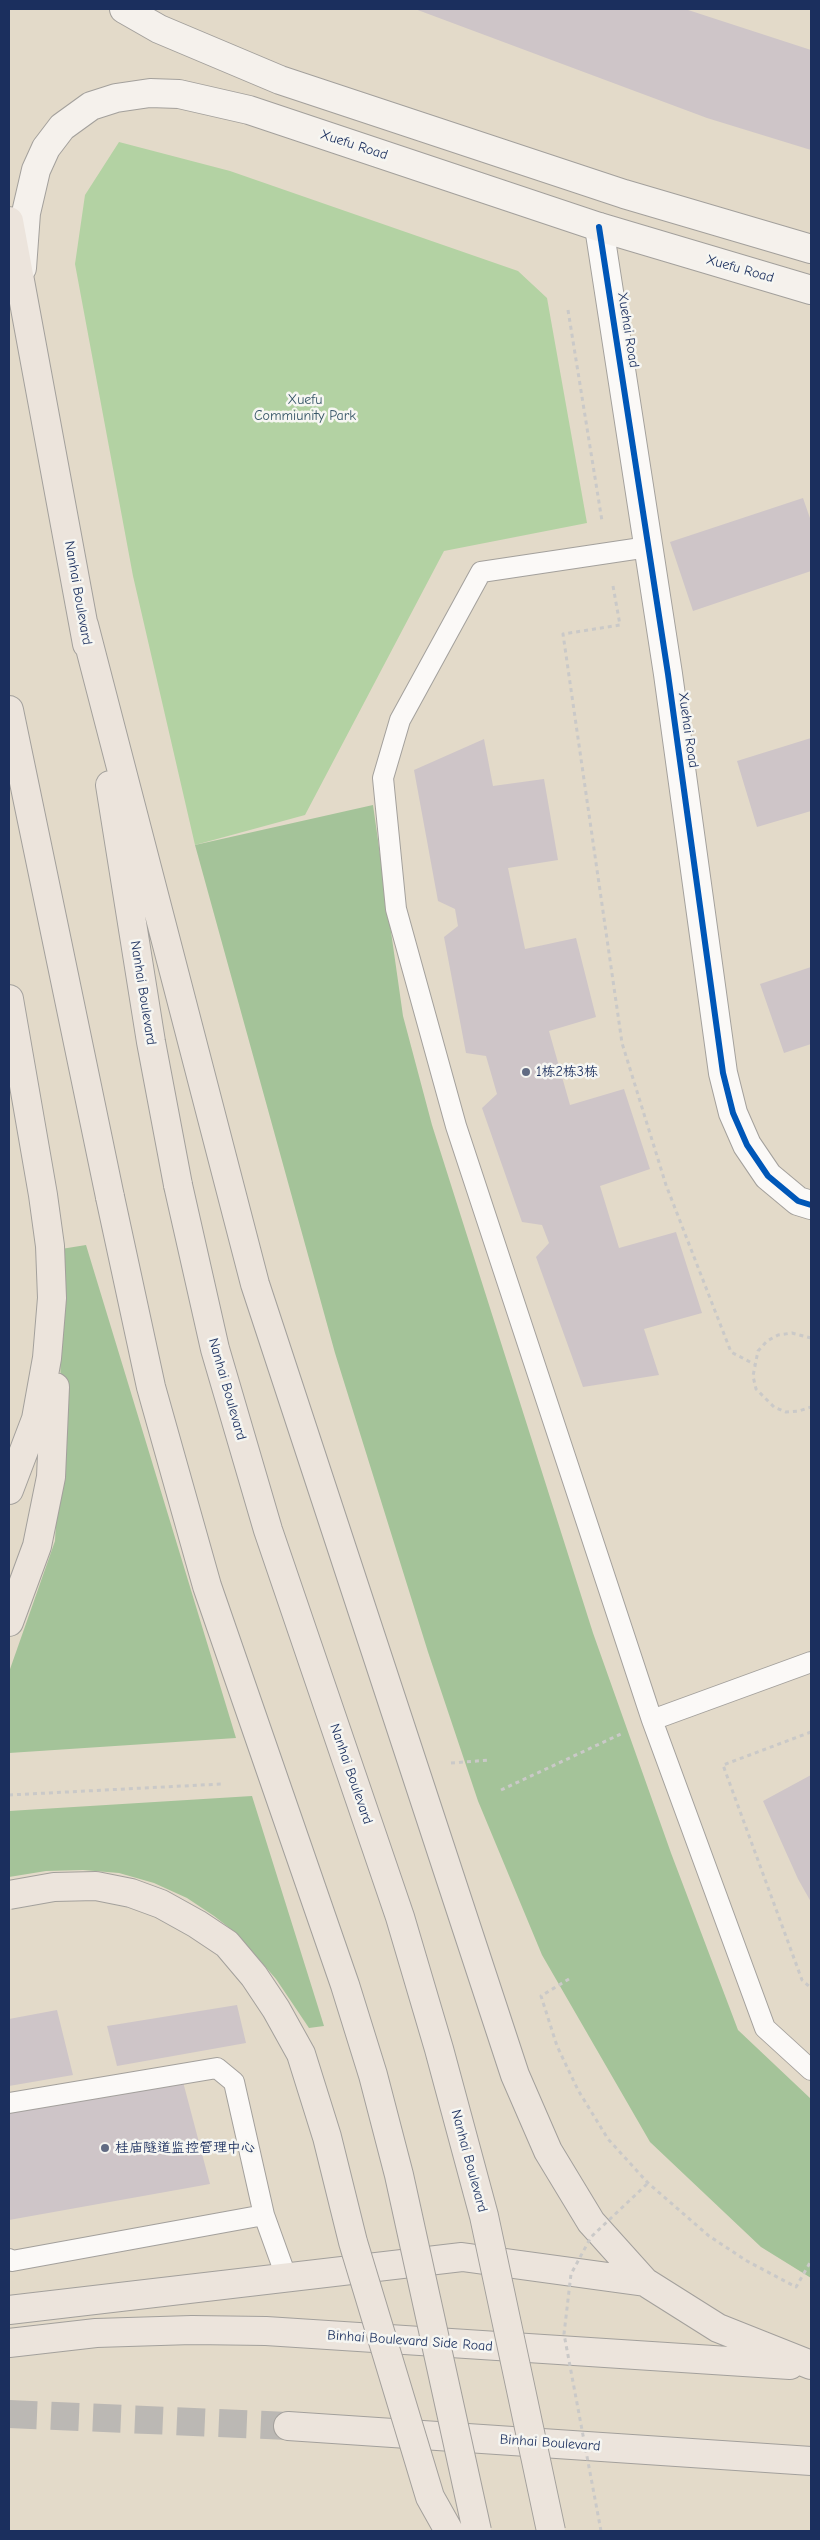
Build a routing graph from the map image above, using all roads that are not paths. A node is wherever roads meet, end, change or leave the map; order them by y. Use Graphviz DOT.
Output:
graph roads {
  1 [pos="124,9"];
  2 [pos="9,221"];
  3 [pos="600,227"];
  4 [pos="811,249"];
  5 [pos="21,289"];
  6 [pos="811,290"];
  7 [pos="648,547"];
  8 [pos="84,625"];
  9 [pos="9,710"];
  10 [pos="9,999"];
  11 [pos="811,1205"];
  12 [pos="52,1298"];
  13 [pos="9,1490"];
  14 [pos="9,1622"];
  15 [pos="811,1662"];
  16 [pos="652,1720"];
  17 [pos="9,1895"];
  18 [pos="811,2070"];
  19 [pos="9,2103"];
  20 [pos="264,2215"];
  21 [pos="9,2259"];
  22 [pos="287,2279"];
  23 [pos="645,2282"];
  24 [pos="9,2310"];
  25 [pos="9,2343"];
  26 [pos="811,2365"];
  27 [pos="288,2426"];
  28 [pos="811,2461"];
  29 [pos="450,2531"];
  30 [pos="477,2531"];
  31 [pos="552,2531"];
  1 -- 4 [label="main road"];
  2 -- 5 [label="main road, Nanhai Boulevard"];
  3 -- 5 [label="main road, Xuefu Road"];
  3 -- 6 [label="main road, Xuefu Road"];
  3 -- 7 [label="street, Xuehai Road"];
  5 -- 8 [label="main road, Nanhai Boulevard"];
  7 -- 11 [label="street, Xuehai Road"];
  7 -- 16 [label="lane"];
  8 -- 23 [label="main road"];
  8 -- 31 [label="main road, Nanhai Boulevard, bridge"];
  9 -- 30 [label="main road, bridge"];
  10 -- 12 [label="main road"];
  12 -- 13 [label="main road"];
  12 -- 14 [label="main road"];
  15 -- 16 [label="lane"];
  16 -- 18 [label="lane"];
  17 -- 29 [label="main road, bridge"];
  19 -- 20 [label="lane"];
  20 -- 21 [label="lane"];
  20 -- 22 [label="lane"];
  22 -- 23 [label="main road"];
  22 -- 24 [label="main road"];
  23 -- 26 [label="main road"];
  25 -- 26 [label="main road, Binhai Boulevard Side Road"];
  27 -- 28 [label="main road, Binhai Boulevard"];
}
